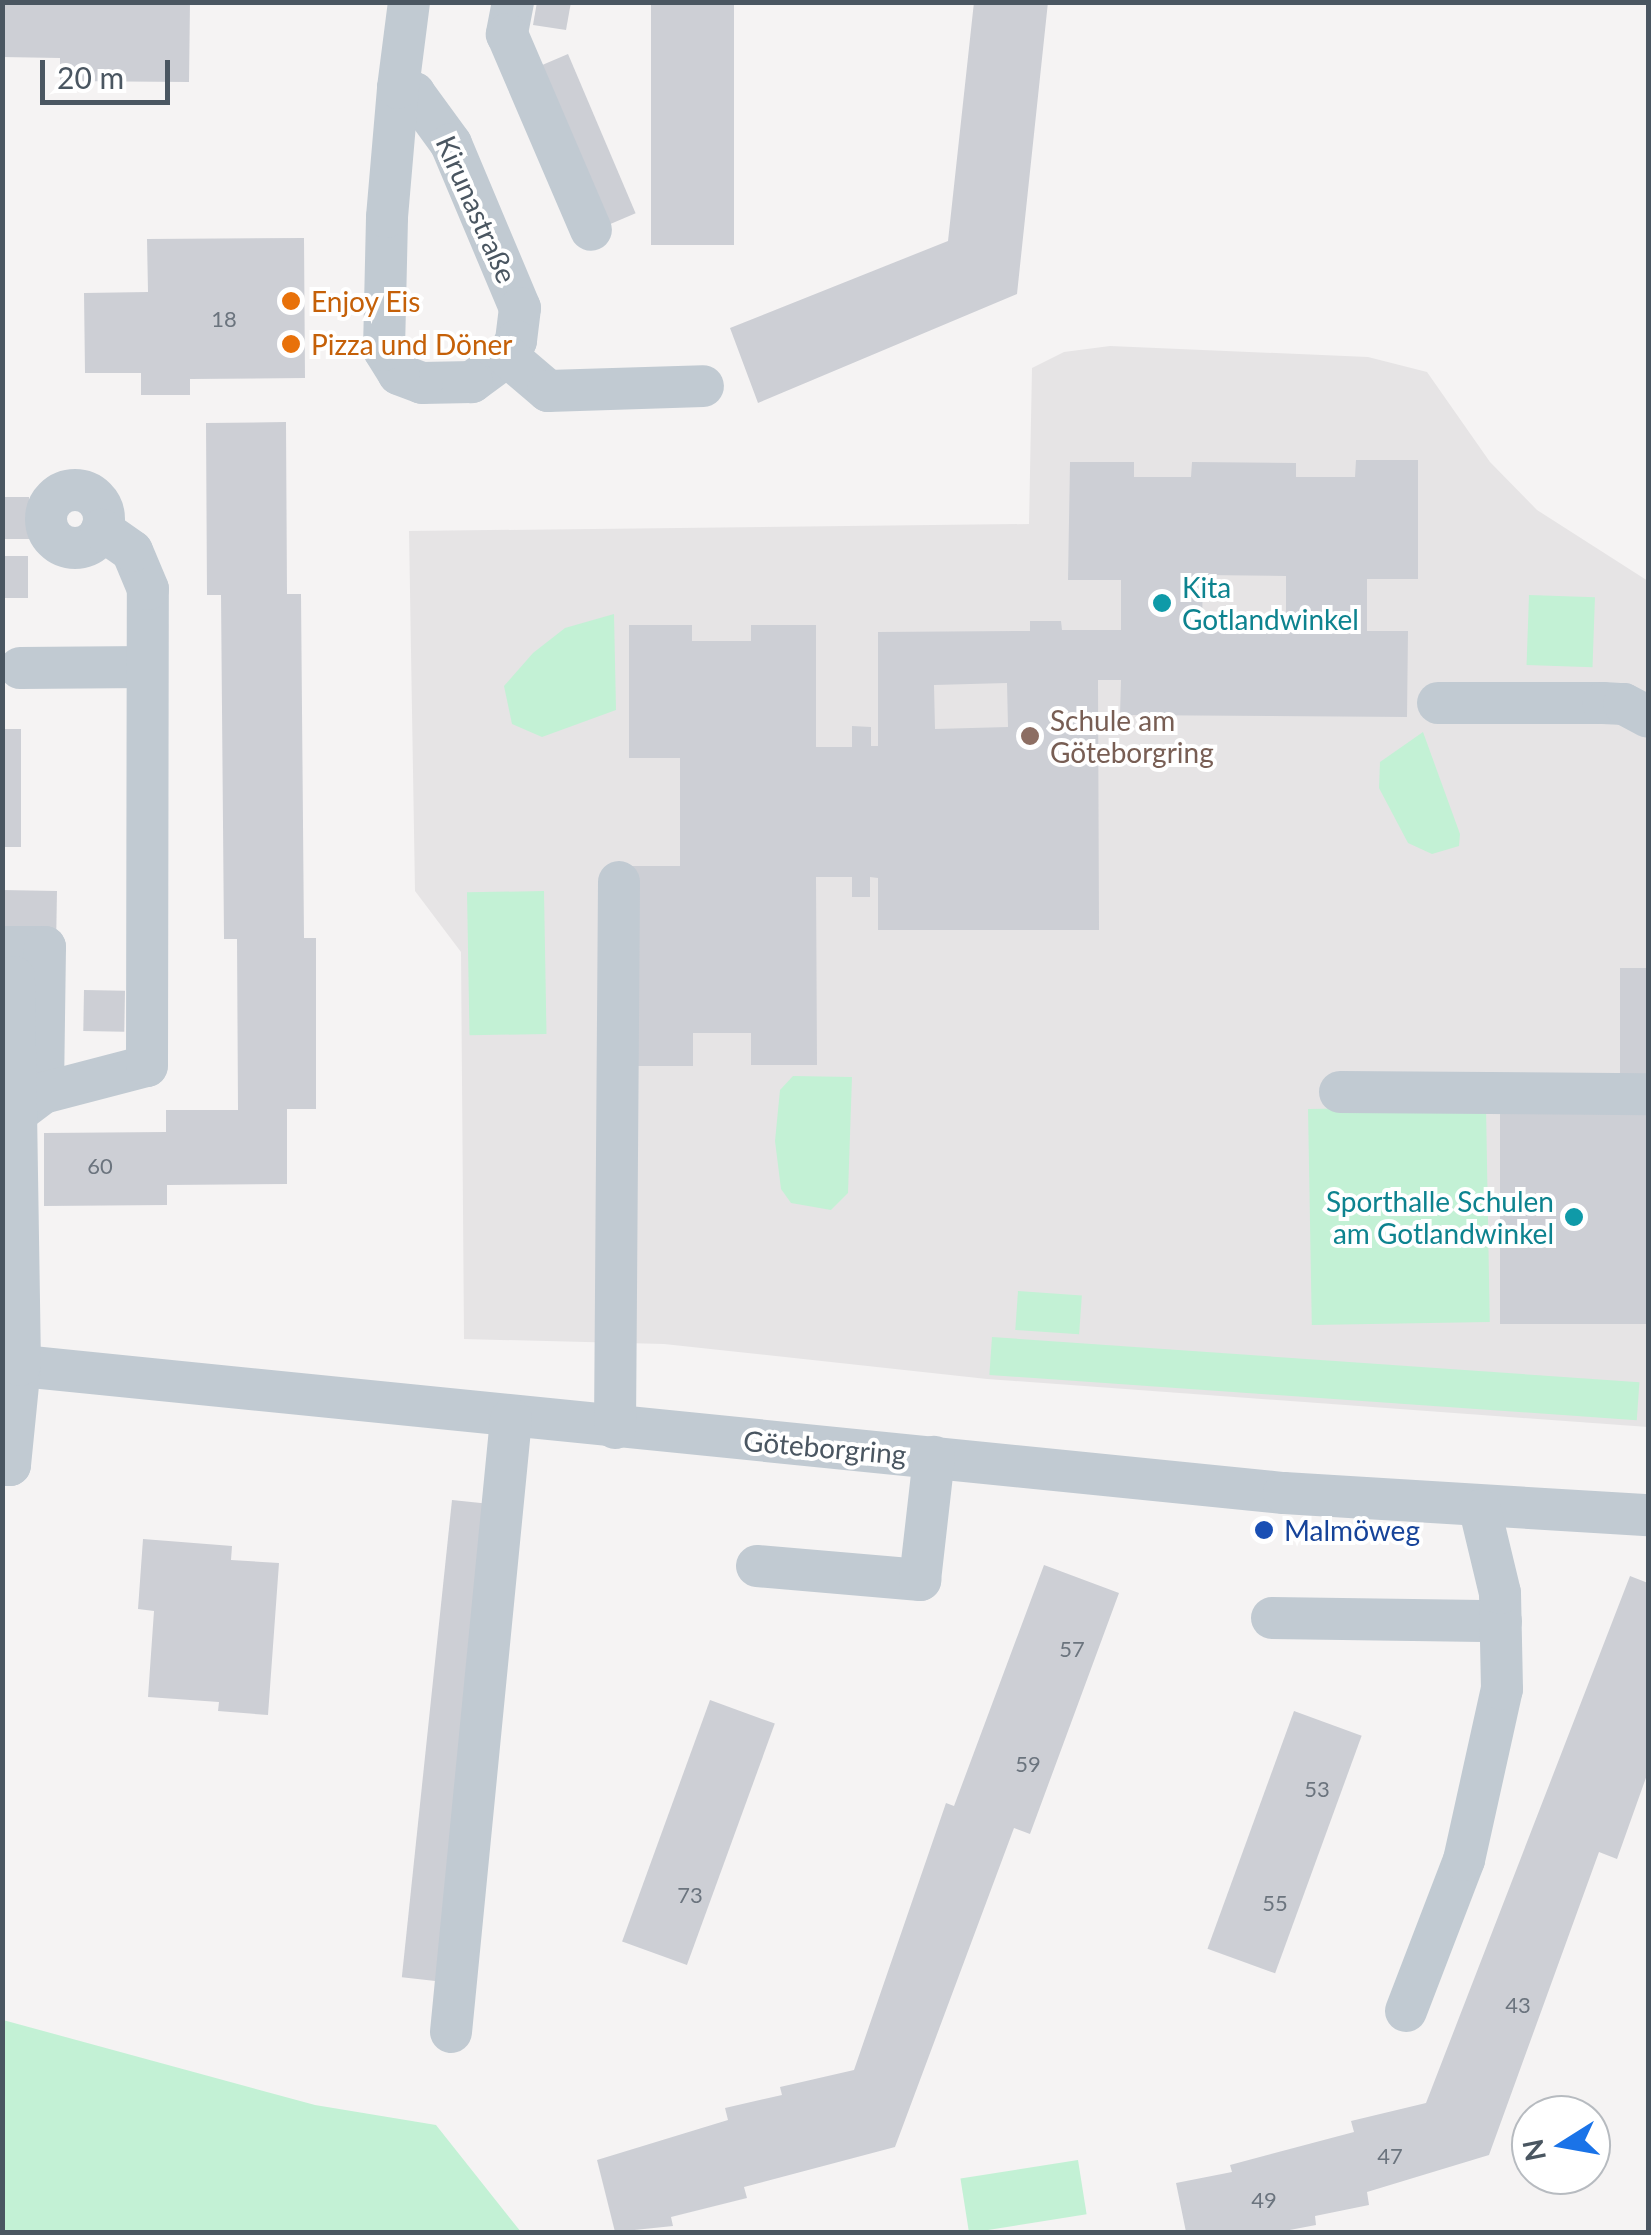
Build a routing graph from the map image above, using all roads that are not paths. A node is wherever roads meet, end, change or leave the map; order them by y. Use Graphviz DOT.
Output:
graph roads {
  1 [pos="409,2"];
  2 [pos="513,2"];
  3 [pos="398,88"];
  4 [pos="591,230"];
  5 [pos="507,356"];
  6 [pos="703,386"];
  7 [pos="102,530"];
  8 [pos="147,667"];
  9 [pos="20,668"];
  10 [pos="1438,703"];
  11 [pos="1648,718"];
  12 [pos="619,882"];
  13 [pos="8,962"];
  14 [pos="1340,1092"];
  15 [pos="1648,1094"];
  16 [pos="21,1109"];
  17 [pos="12,1364"];
  18 [pos="510,1418"];
  19 [pos="615,1428"];
  20 [pos="934,1456"];
  21 [pos="2,1464"];
  22 [pos="1480,1510"];
  23 [pos="1648,1515"];
  24 [pos="757,1566"];
  25 [pos="1272,1618"];
  26 [pos="1500,1621"];
  27 [pos="1406,2011"];
  28 [pos="452,2032"];
  1 -- 3 [label="street, Kirunastraße"];
  2 -- 4 [label="street"];
  3 -- 5 [label="street, Kirunastraße"];
  3 -- 5 [label="street, Kirunastraße"];
  5 -- 6 [label="street"];
  7 -- 8 [label="street"];
  8 -- 9 [label="street"];
  8 -- 16 [label="street"];
  10 -- 11 [label="street"];
  12 -- 19 [label="street"];
  13 -- 16 [label="street"];
  14 -- 15 [label="street"];
  16 -- 17 [label="street"];
  17 -- 18 [label="street, Göteborgring"];
  17 -- 21 [label="street"];
  18 -- 19 [label="street, Göteborgring"];
  18 -- 28 [label="street"];
  19 -- 20 [label="street, Göteborgring"];
  20 -- 22 [label="street, Göteborgring"];
  20 -- 24 [label="street"];
  22 -- 23 [label="street, Göteborgring"];
  22 -- 26 [label="street"];
  25 -- 26 [label="street"];
  26 -- 27 [label="street"];
}
